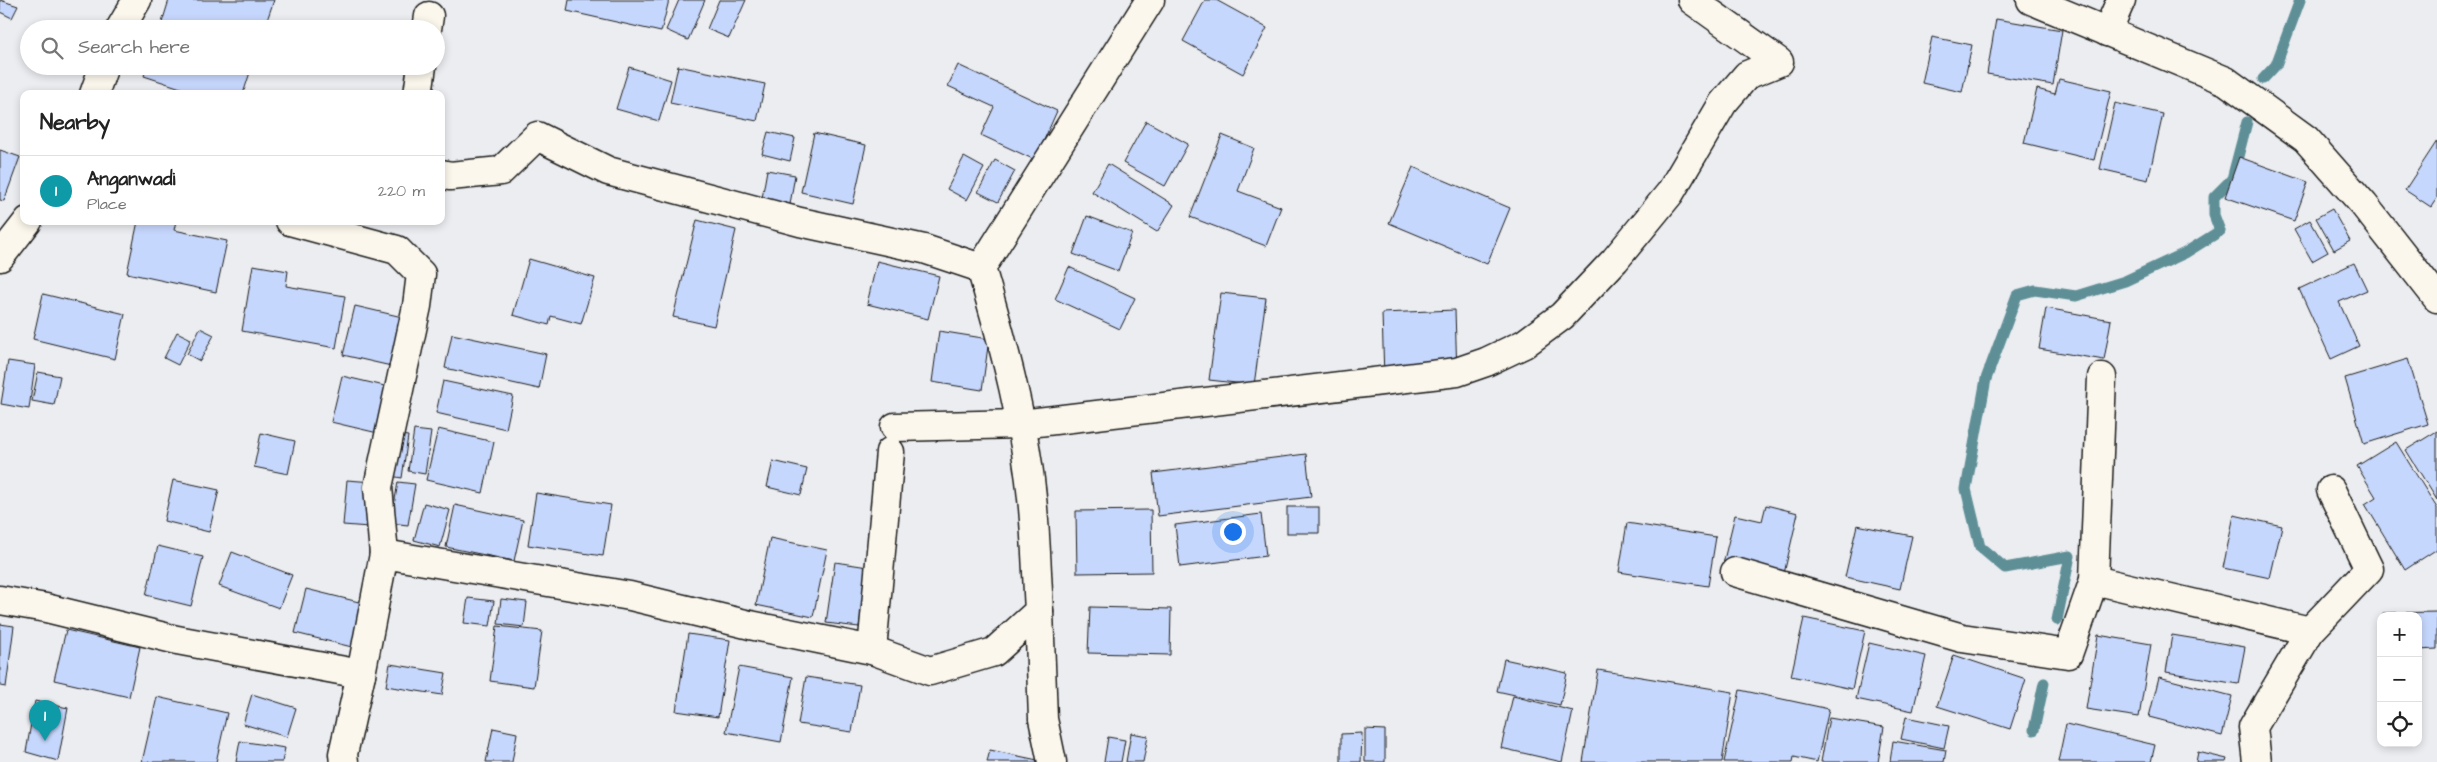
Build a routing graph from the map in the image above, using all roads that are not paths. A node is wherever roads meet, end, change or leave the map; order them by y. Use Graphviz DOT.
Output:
graph roads {
  1 [pos="137,0"];
  2 [pos="1150,0"];
  3 [pos="1692,0"];
  4 [pos="2031,0"];
  5 [pos="2121,0"];
  6 [pos="125,20"];
  7 [pos="2107,32"];
  8 [pos="101,75"];
  9 [pos="421,75"];
  10 [pos="95,90"];
  11 [pos="419,90"];
  12 [pos="445,169"];
  13 [pos="25,225"];
  14 [pos="321,225"];
  15 [pos="375,232"];
  16 [pos="0,257"];
  17 [pos="981,268"];
  18 [pos="2437,298"];
  19 [pos="2102,377"];
  20 [pos="1021,424"];
  21 [pos="2331,490"];
  22 [pos="384,554"];
  23 [pos="1735,572"];
  24 [pos="2094,580"];
  25 [pos="0,600"];
  26 [pos="1039,611"];
  27 [pos="2310,630"];
  28 [pos="872,650"];
  29 [pos="361,674"];
  30 [pos="344,762"];
  31 [pos="1052,762"];
  32 [pos="2257,762"];
  1 -- 6 [label="street"];
  2 -- 17 [label="street"];
  3 -- 20 [label="street"];
  4 -- 7 [label="street"];
  5 -- 7 [label="street"];
  7 -- 18 [label="street"];
  8 -- 10 [label="street"];
  9 -- 11 [label="street"];
  12 -- 17 [label="street"];
  13 -- 16 [label="street"];
  14 -- 15 [label="street"];
  15 -- 22 [label="street"];
  17 -- 20 [label="street"];
  19 -- 24 [label="street"];
  20 -- 26 [label="street"];
  20 -- 28 [label="street"];
  21 -- 27 [label="street"];
  22 -- 28 [label="street"];
  22 -- 29 [label="street"];
  23 -- 24 [label="street"];
  24 -- 27 [label="street"];
  25 -- 29 [label="street"];
  26 -- 28 [label="street"];
  26 -- 31 [label="street"];
  27 -- 32 [label="street"];
  29 -- 30 [label="street"];
}
